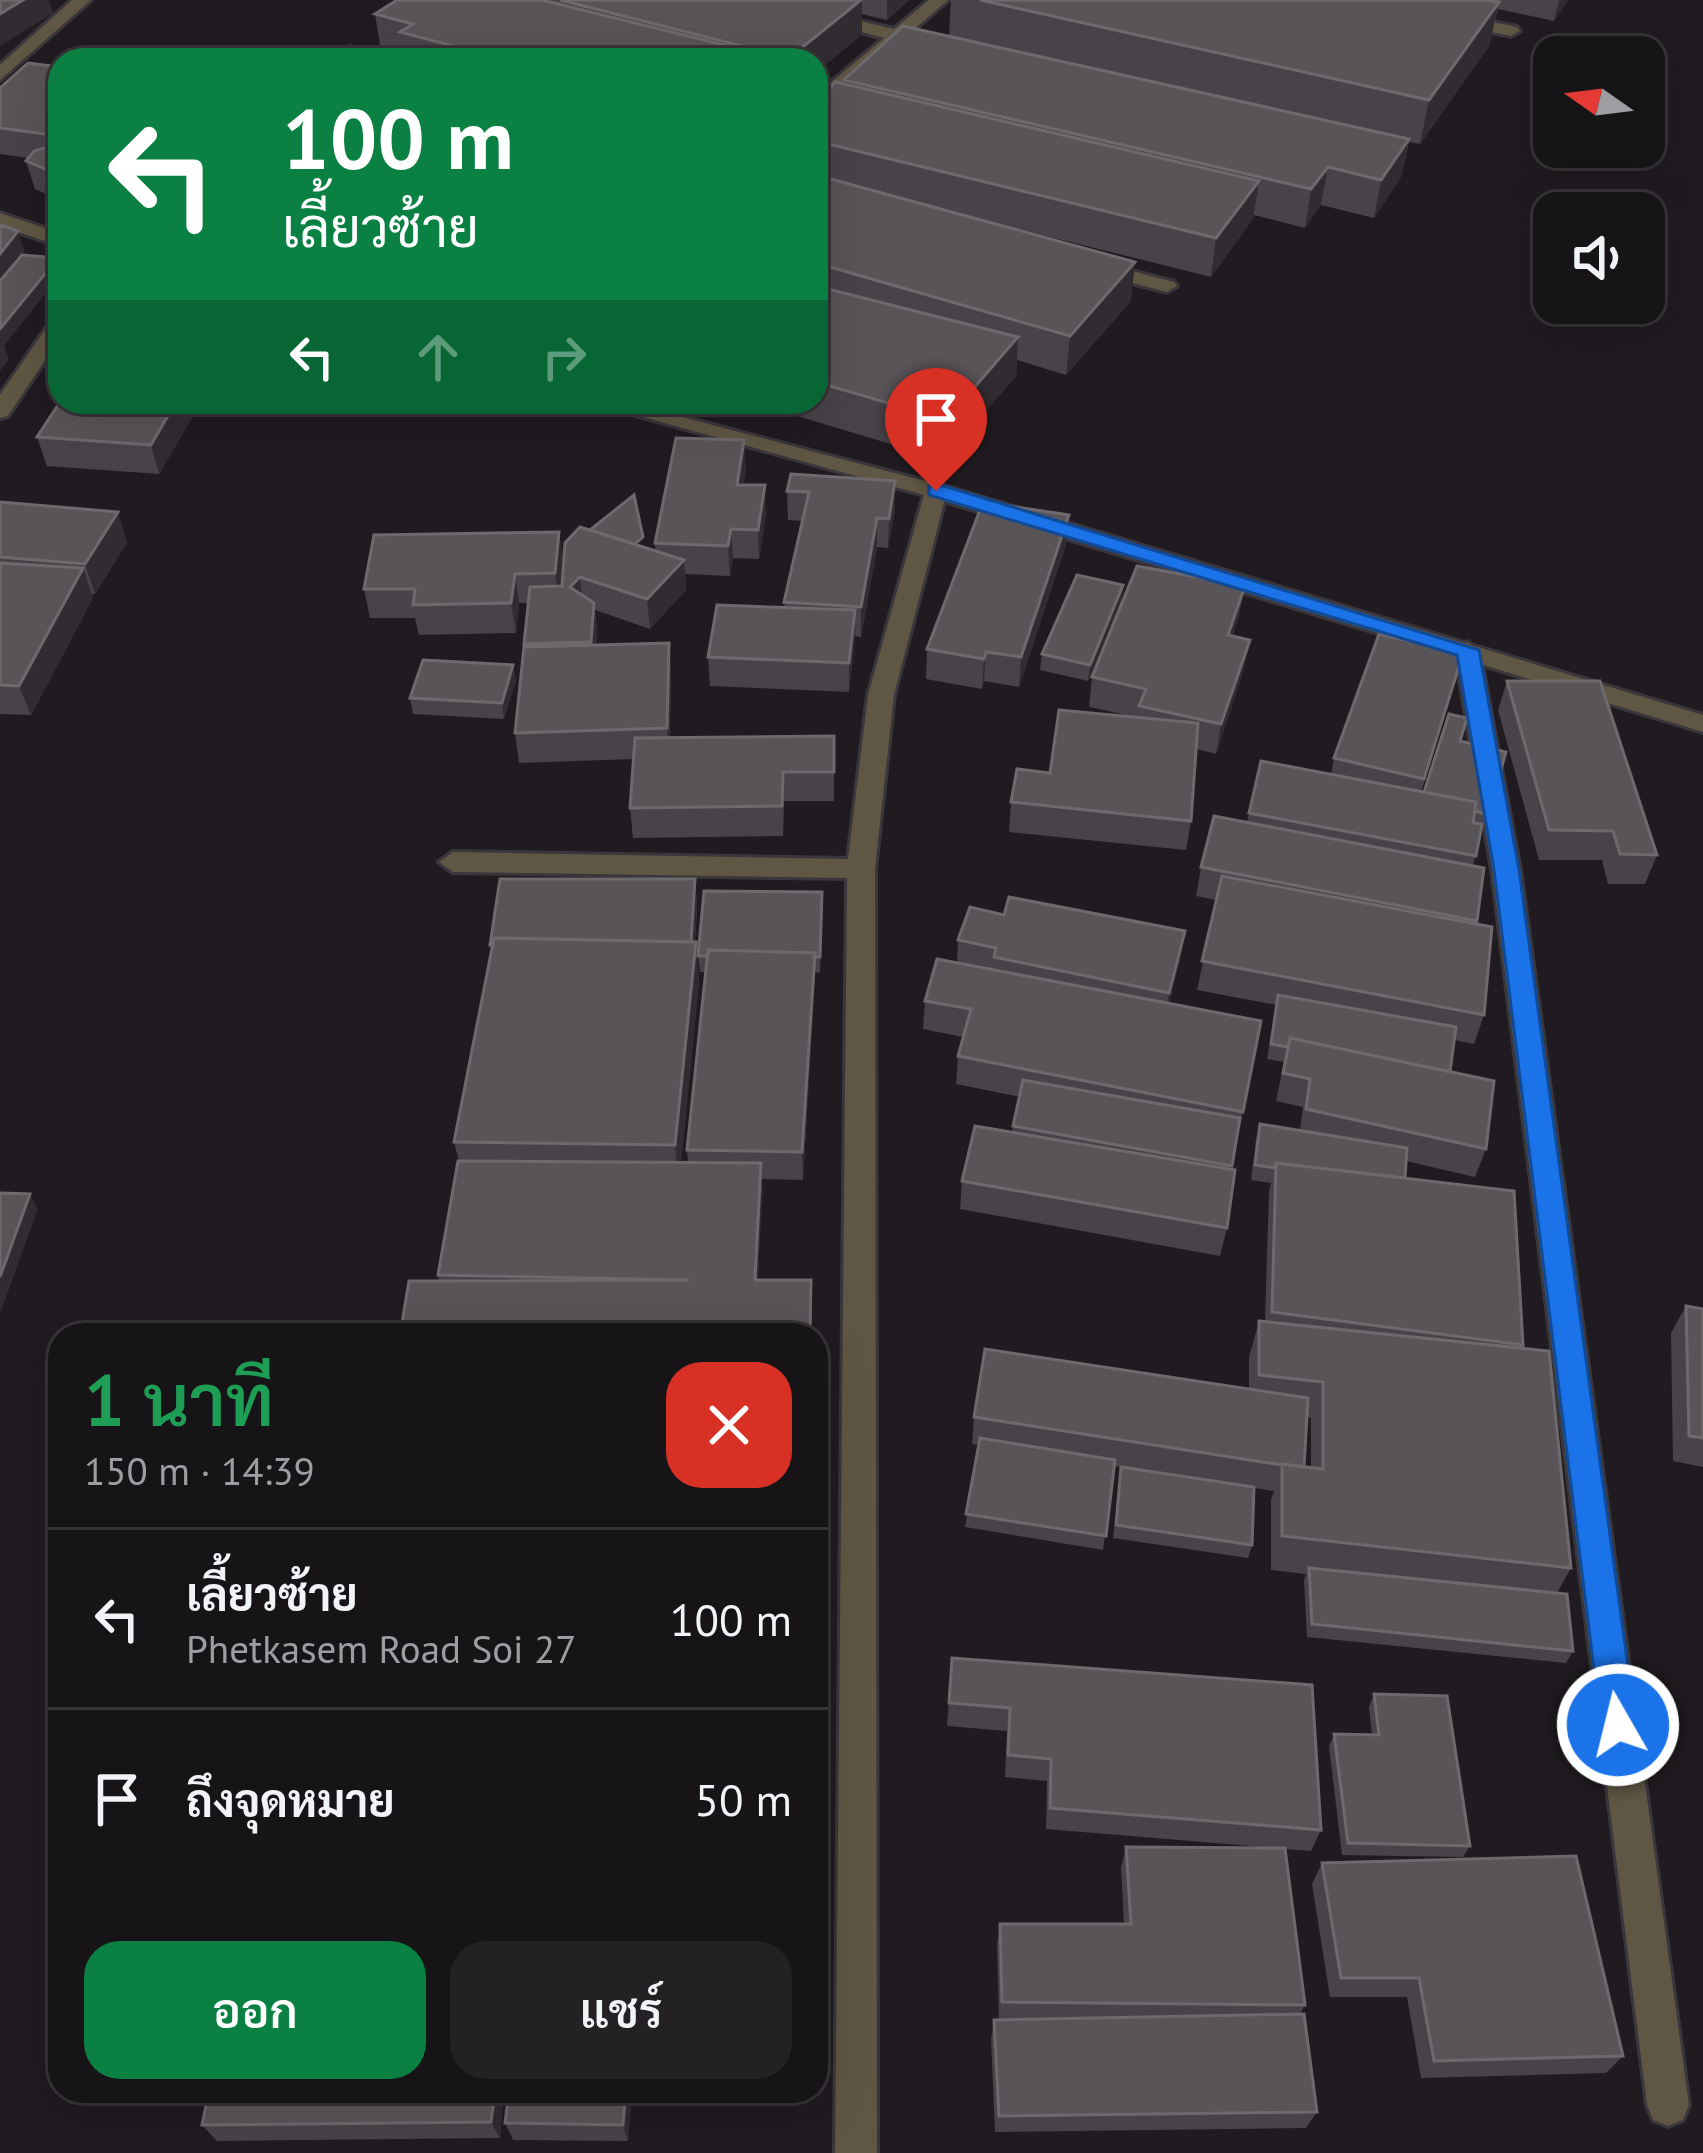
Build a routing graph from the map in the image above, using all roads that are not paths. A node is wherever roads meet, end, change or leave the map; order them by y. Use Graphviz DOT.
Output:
graph roads {
  1 [pos="82,0"];
  2 [pos="748,0"];
  3 [pos="939,0"];
  4 [pos="1447,18"];
  5 [pos="1511,32"];
  6 [pos="897,36"];
  7 [pos="944,47"];
  8 [pos="0,75"];
  9 [pos="828,94"];
  10 [pos="0,219"];
  11 [pos="48,237"];
  12 [pos="1079,263"];
  13 [pos="1167,286"];
  14 [pos="48,340"];
  15 [pos="0,410"];
  16 [pos="645,414"];
  17 [pos="936,491"];
  18 [pos="1467,650"];
  19 [pos="1703,724"];
  20 [pos="453,862"];
  21 [pos="861,869"];
  22 [pos="1668,2105"];
  23 [pos="856,2153"];
  1 -- 8 [label="street"];
  2 -- 6 [label="street"];
  3 -- 6 [label="street"];
  4 -- 5 [label="street"];
  6 -- 7 [label="street"];
  6 -- 9 [label="street"];
  10 -- 11 [label="street"];
  12 -- 13 [label="street"];
  14 -- 15 [label="street"];
  16 -- 17 [label="street"];
  17 -- 18 [label="street"];
  17 -- 21 [label="street"];
  18 -- 19 [label="street"];
  18 -- 22 [label="street"];
  20 -- 21 [label="street"];
  21 -- 23 [label="street"];
}
